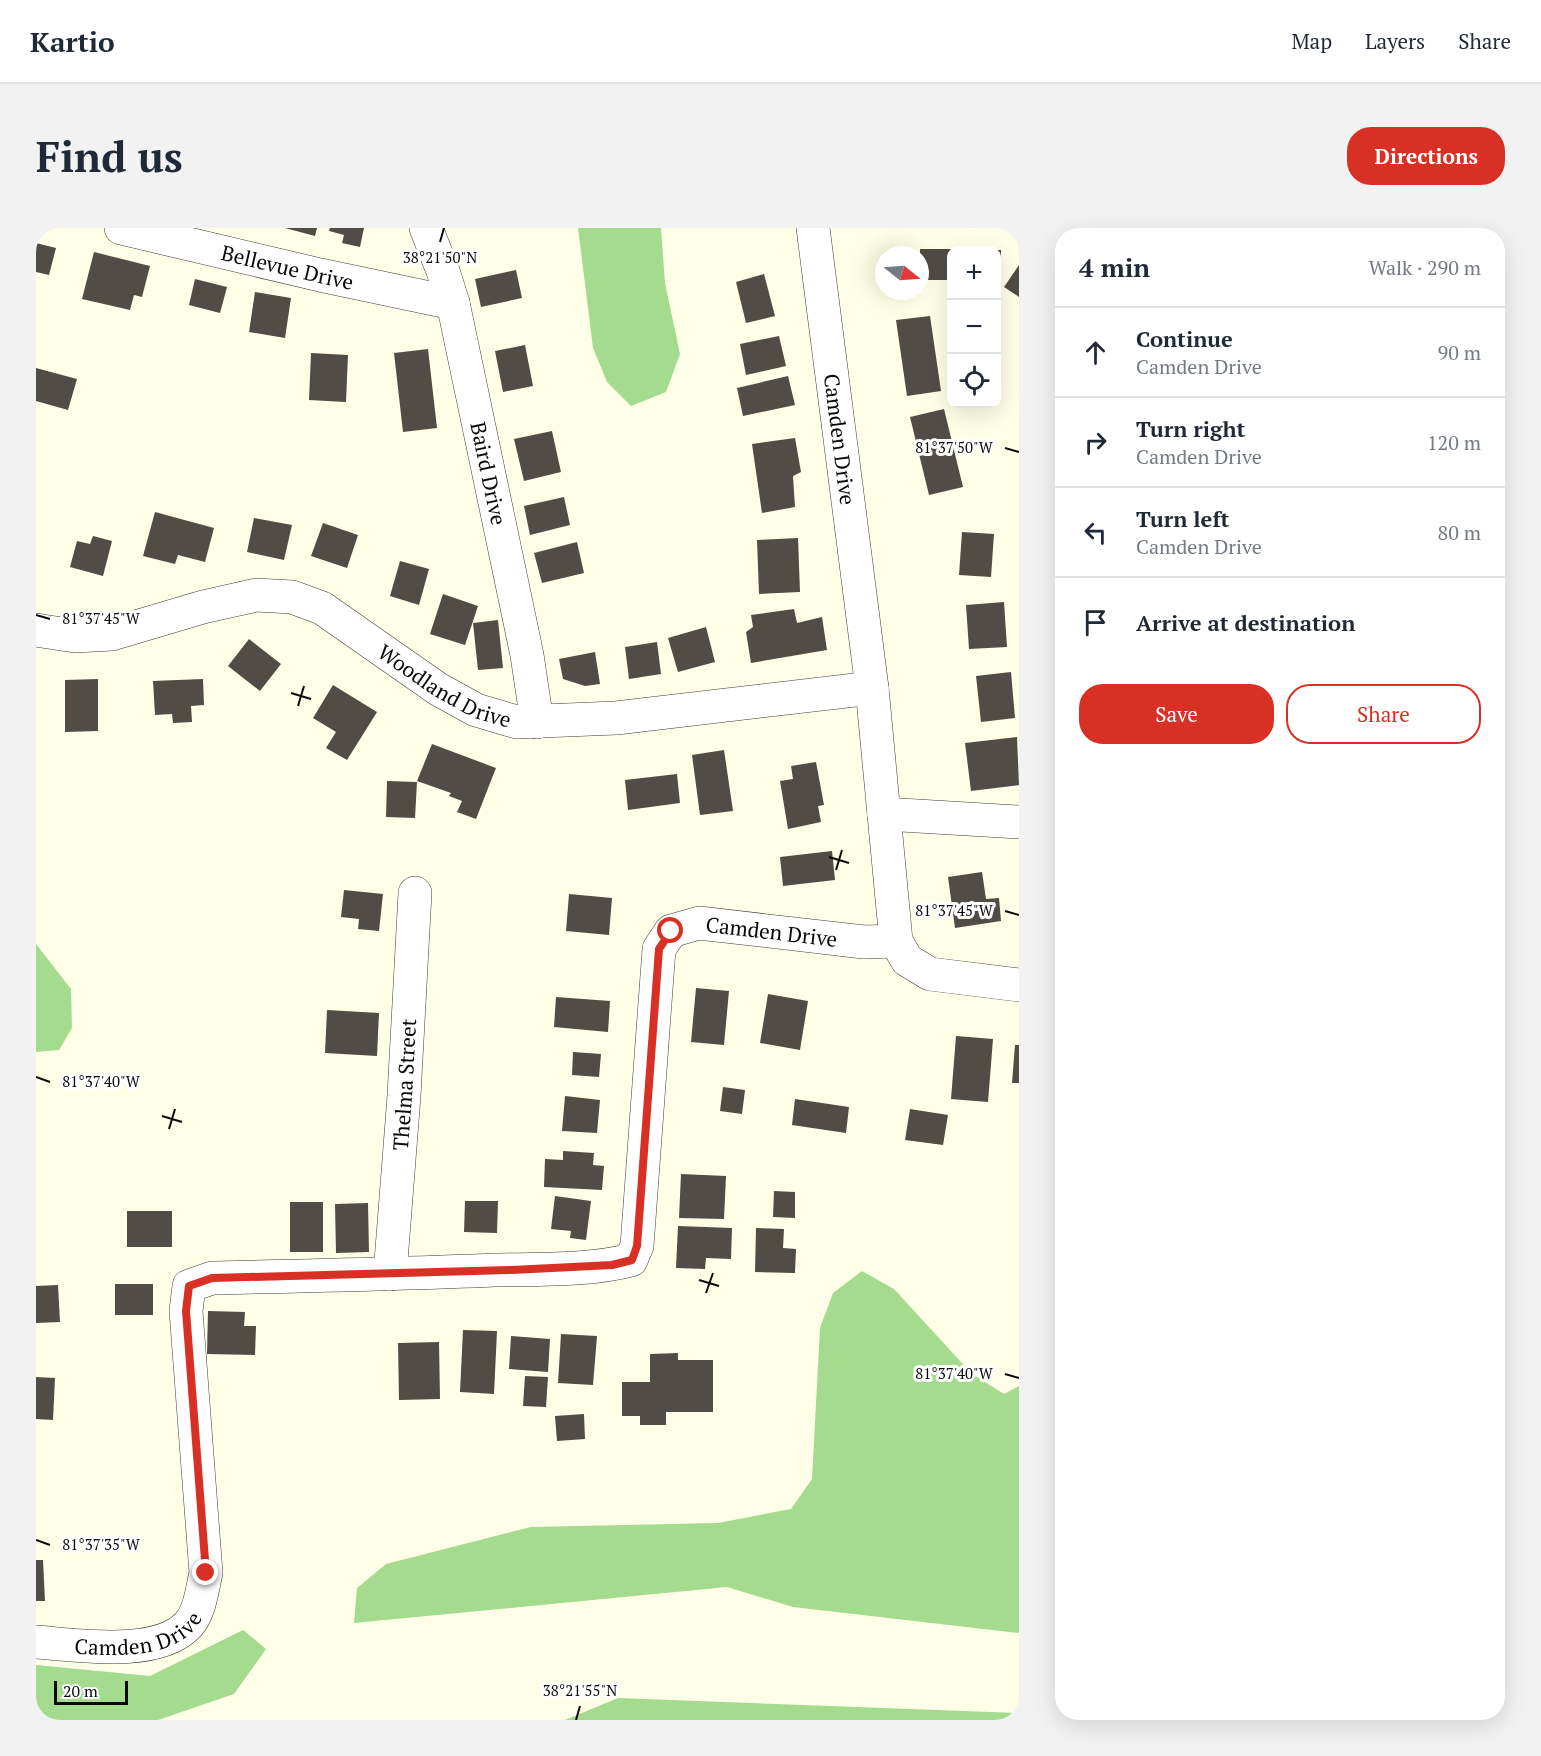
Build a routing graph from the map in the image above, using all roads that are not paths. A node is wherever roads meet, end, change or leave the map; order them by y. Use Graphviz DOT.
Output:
graph roads {
  1 [pos="121,228"];
  2 [pos="426,228"];
  3 [pos="813,228"];
  4 [pos="453,303"];
  5 [pos="36,630"];
  6 [pos="872,688"];
  7 [pos="537,722"];
  8 [pos="884,814"];
  9 [pos="1019,822"];
  10 [pos="415,893"];
  11 [pos="896,941"];
  12 [pos="1019,985"];
  13 [pos="390,1274"];
  14 [pos="36,1642"];
  1 -- 4 [label="street, Bellevue Drive"];
  2 -- 4 [label="street, Baird Drive"];
  3 -- 6 [label="street, Camden Drive"];
  4 -- 7 [label="street, Baird Drive"];
  5 -- 7 [label="street, Woodland Drive"];
  6 -- 7 [label="street, Woodland Drive"];
  6 -- 8 [label="street, Camden Drive"];
  8 -- 9 [label="street"];
  8 -- 11 [label="street, Camden Drive"];
  10 -- 13 [label="street, Thelma Street"];
  11 -- 12 [label="street"];
  11 -- 13 [label="street, Camden Drive"];
  13 -- 14 [label="street, Camden Drive"];
}
